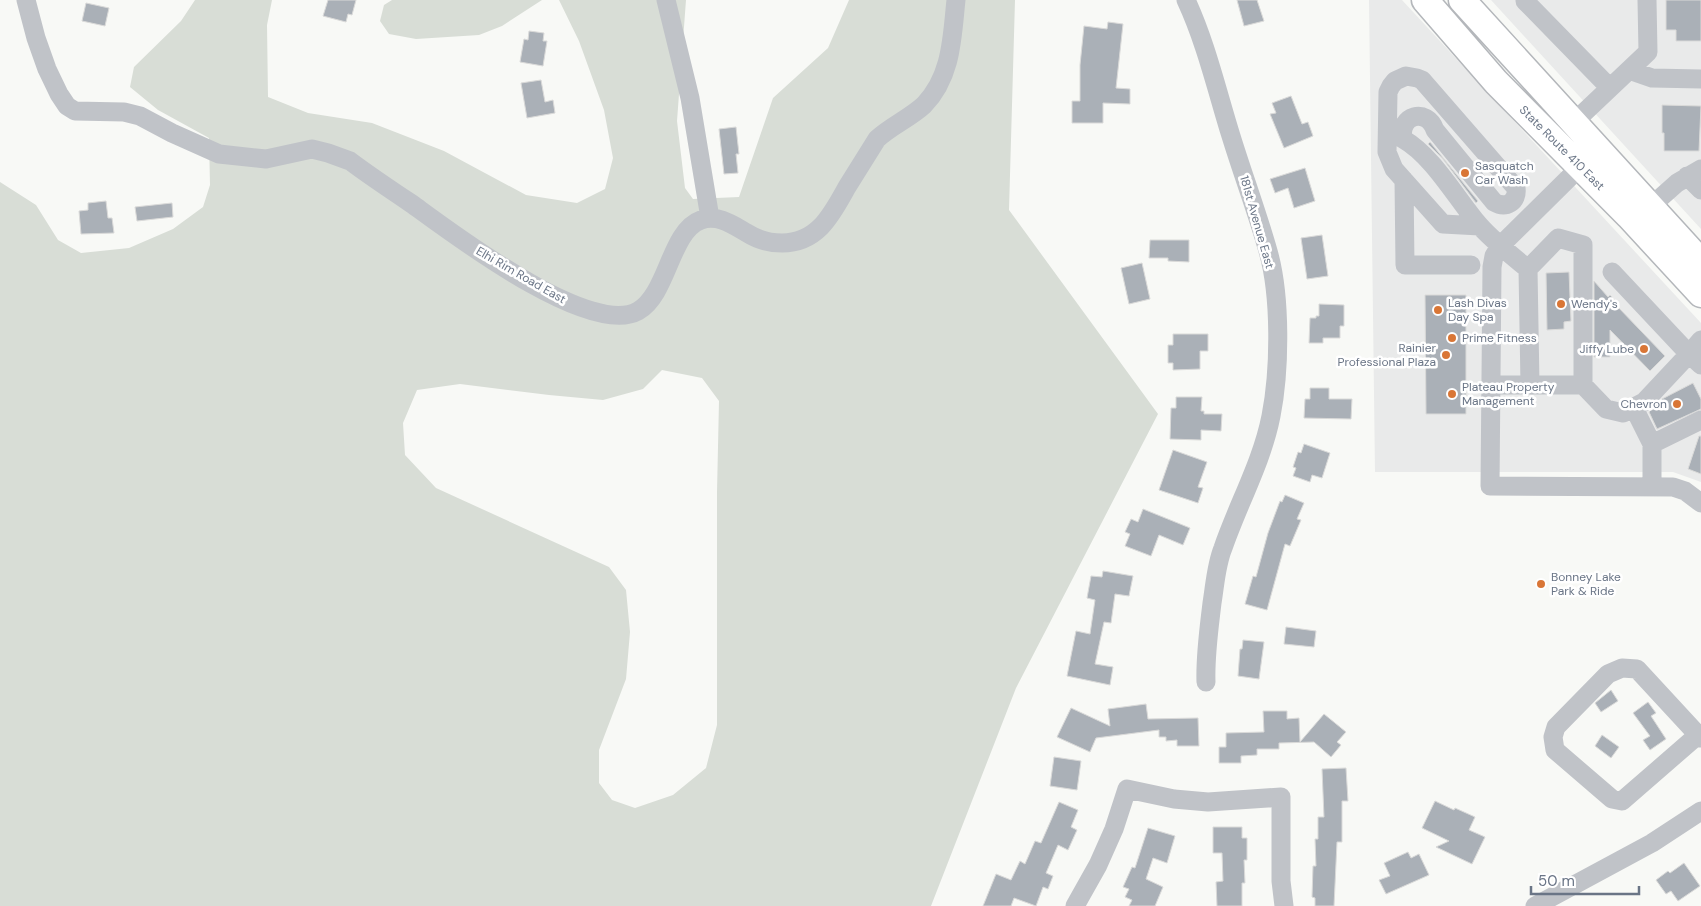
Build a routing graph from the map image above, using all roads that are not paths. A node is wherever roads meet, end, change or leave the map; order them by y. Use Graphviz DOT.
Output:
graph roads {
  1 [pos="26,0"];
  2 [pos="666,0"];
  3 [pos="956,0"];
  4 [pos="1186,0"];
  5 [pos="1425,0"];
  6 [pos="1462,0"];
  7 [pos="1526,0"];
  8 [pos="1647,0"];
  9 [pos="1629,70"];
  10 [pos="1701,79"];
  11 [pos="1610,88"];
  12 [pos="1441,102"];
  13 [pos="1425,117"];
  14 [pos="1573,123"];
  15 [pos="1580,167"];
  16 [pos="1694,173"];
  17 [pos="1404,180"];
  18 [pos="1701,190"];
  19 [pos="1650,207"];
  20 [pos="710,218"];
  21 [pos="1480,226"];
  22 [pos="1500,246"];
  23 [pos="1701,262"];
  24 [pos="1472,265"];
  25 [pos="1528,269"];
  26 [pos="1612,272"];
  27 [pos="1701,294"];
  28 [pos="1697,353"];
  29 [pos="1491,385"];
  30 [pos="1530,385"];
  31 [pos="1583,385"];
  32 [pos="1634,408"];
  33 [pos="1701,420"];
  34 [pos="1652,444"];
  35 [pos="1652,487"];
  36 [pos="1701,503"];
  37 [pos="1206,682"];
  38 [pos="1700,737"];
  39 [pos="1701,811"];
  40 [pos="1074,906"];
  41 [pos="1284,906"];
  42 [pos="1535,906"];
  1 -- 20 [label="street, Elhi Rim Road East"];
  2 -- 20 [label="street"];
  3 -- 20 [label="street"];
  4 -- 37 [label="street, 181st Avenue East"];
  5 -- 15 [label="highway, State Route 410 East"];
  6 -- 14 [label="highway, State Route 410 East"];
  7 -- 11 [label="street"];
  8 -- 9 [label="street"];
  9 -- 10 [label="street"];
  9 -- 11 [label="street"];
  11 -- 14 [label="street"];
  12 -- 13 [label="street"];
  12 -- 13 [label="street"];
  12 -- 17 [label="street"];
  13 -- 21 [label="street"];
  14 -- 19 [label="highway, State Route 410 East"];
  15 -- 22 [label="street"];
  15 -- 27 [label="highway, State Route 410 East"];
  16 -- 18 [label="street"];
  16 -- 19 [label="street"];
  17 -- 21 [label="street"];
  17 -- 24 [label="street"];
  19 -- 23 [label="highway, State Route 410 East"];
  21 -- 22 [label="street"];
  22 -- 25 [label="street"];
  22 -- 29 [label="street"];
  25 -- 30 [label="street"];
  25 -- 31 [label="street"];
  26 -- 28 [label="street"];
  28 -- 32 [label="street"];
  29 -- 30 [label="street"];
  29 -- 35 [label="street"];
  30 -- 31 [label="street"];
  31 -- 32 [label="street"];
  32 -- 34 [label="street"];
  33 -- 34 [label="street"];
  34 -- 35 [label="street"];
  35 -- 36 [label="street"];
  38 -- 38 [label="street"];
  39 -- 42 [label="street"];
  40 -- 41 [label="street"];
}
